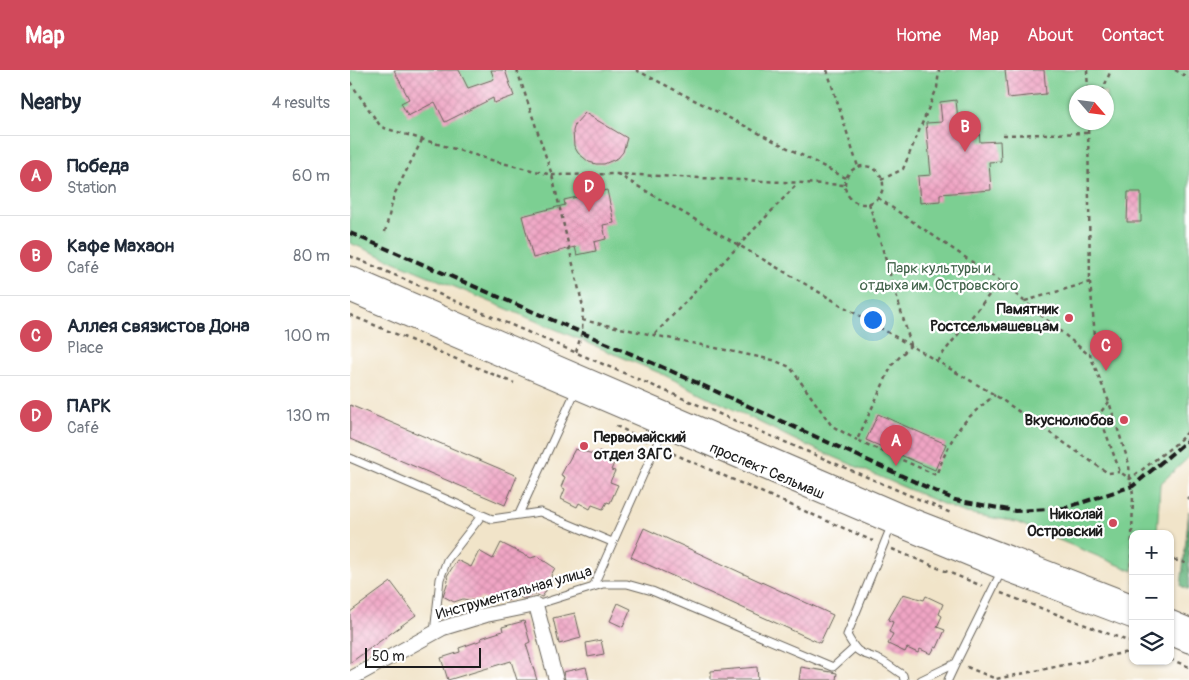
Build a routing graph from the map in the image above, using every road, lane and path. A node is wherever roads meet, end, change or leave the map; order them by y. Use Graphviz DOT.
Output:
graph roads {
  1 [pos="517,70"];
  2 [pos="636,70"];
  3 [pos="827,70"];
  4 [pos="939,70"];
  5 [pos="1087,70"];
  6 [pos="1111,70"];
  7 [pos="1175,70"];
  8 [pos="1189,78"];
  9 [pos="350,82"];
  10 [pos="1088,85"];
  11 [pos="1105,85"];
  12 [pos="1087,130"];
  13 [pos="1087,133"];
  14 [pos="1003,135"];
  15 [pos="423,138"];
  16 [pos="858,168"];
  17 [pos="616,174"];
  18 [pos="552,175"];
  19 [pos="846,178"];
  20 [pos="882,180"];
  21 [pos="798,183"];
  22 [pos="845,185"];
  23 [pos="878,198"];
  24 [pos="869,203"];
  25 [pos="385,232"];
  26 [pos="738,245"];
  27 [pos="350,256"];
  28 [pos="350,276"];
  29 [pos="1000,281"];
  30 [pos="1090,282"];
  31 [pos="350,292"];
  32 [pos="1025,301"];
  33 [pos="350,316"];
  34 [pos="582,320"];
  35 [pos="654,334"];
  36 [pos="1095,336"];
  37 [pos="1120,338"];
  38 [pos="911,345"];
  39 [pos="576,352"];
  40 [pos="1090,355"];
  41 [pos="937,361"];
  42 [pos="514,382"];
  43 [pos="576,390"];
  44 [pos="995,395"];
  45 [pos="1109,402"];
  46 [pos="612,424"];
  47 [pos="664,428"];
  48 [pos="1189,430"];
  49 [pos="857,440"];
  50 [pos="656,446"];
  51 [pos="350,458"];
  52 [pos="1120,472"];
  53 [pos="1130,479"];
  54 [pos="519,514"];
  55 [pos="482,515"];
  56 [pos="954,515"];
  57 [pos="892,524"];
  58 [pos="612,542"];
  59 [pos="884,545"];
  60 [pos="1174,560"];
  61 [pos="1189,564"];
  62 [pos="1003,570"];
  63 [pos="1132,575"];
  64 [pos="1122,583"];
  65 [pos="593,587"];
  66 [pos="992,590"];
  67 [pos="1129,590"];
  68 [pos="1129,592"];
  69 [pos="536,605"];
  70 [pos="1129,617"];
  71 [pos="1174,622"];
  72 [pos="1189,628"];
  73 [pos="434,633"];
  74 [pos="1174,637"];
  75 [pos="1129,641"];
  76 [pos="1189,643"];
  77 [pos="854,648"];
  78 [pos="1129,652"];
  79 [pos="1174,661"];
  80 [pos="956,663"];
  81 [pos="1189,667"];
  82 [pos="350,679"];
  83 [pos="556,680"];
  84 [pos="904,680"];
  85 [pos="922,680"];
  86 [pos="948,680"];
  1 -- 18 [label="path"];
  2 -- 19 [label="path"];
  3 -- 16 [label="path"];
  4 -- 20 [label="path"];
  5 -- 10 [label="path"];
  6 -- 11 [label="path"];
  7 -- 8 [label="path"];
  9 -- 15 [label="path"];
  12 -- 13 [label="path"];
  13 -- 14 [label="path"];
  13 -- 30 [label="path"];
  15 -- 18 [label="path"];
  15 -- 25 [label="path"];
  16 -- 19 [label="path"];
  16 -- 20 [label="path"];
  17 -- 18 [label="path"];
  17 -- 21 [label="path"];
  17 -- 26 [label="path"];
  18 -- 34 [label="path"];
  19 -- 22 [label="path"];
  20 -- 23 [label="path"];
  21 -- 22 [label="path"];
  21 -- 26 [label="path"];
  22 -- 24 [label="path"];
  23 -- 24 [label="path"];
  23 -- 29 [label="path"];
  24 -- 38 [label="path"];
  26 -- 35 [label="path"];
  26 -- 38 [label="path"];
  27 -- 39 [label="path"];
  28 -- 68 [label="main road, проспект Сельмаш"];
  29 -- 32 [label="path"];
  29 -- 41 [label="path"];
  30 -- 32 [label="path"];
  30 -- 36 [label="path"];
  31 -- 43 [label="main road, проспект Сельмаш"];
  32 -- 40 [label="path"];
  33 -- 42 [label="path"];
  34 -- 35 [label="path"];
  34 -- 39 [label="path"];
  35 -- 49 [label="path"];
  36 -- 37 [label="path"];
  36 -- 40 [label="path"];
  38 -- 41 [label="path"];
  38 -- 49 [label="path"];
  39 -- 56 [label="path"];
  40 -- 45 [label="path"];
  41 -- 44 [label="path"];
  43 -- 47 [label="main road, проспект Сельмаш"];
  43 -- 54 [label="lane"];
  44 -- 49 [label="path"];
  44 -- 52 [label="path"];
  45 -- 52 [label="path"];
  45 -- 53 [label="path"];
  46 -- 50 [label="path"];
  47 -- 50 [label="lane"];
  47 -- 57 [label="main road, проспект Сельмаш"];
  48 -- 53 [label="path"];
  50 -- 58 [label="lane"];
  50 -- 59 [label="path"];
  51 -- 55 [label="lane"];
  52 -- 53 [label="path"];
  53 -- 63 [label="path"];
  54 -- 55 [label="lane"];
  54 -- 58 [label="lane"];
  55 -- 73 [label="lane"];
  57 -- 59 [label="lane"];
  57 -- 62 [label="main road, проспект Сельмаш"];
  58 -- 65 [label="lane"];
  59 -- 66 [label="path"];
  59 -- 77 [label="lane"];
  60 -- 61 [label="path"];
  62 -- 66 [label="lane"];
  62 -- 70 [label="main road, проспект Сельмаш"];
  64 -- 67 [label="path"];
  65 -- 69 [label="lane, Инструментальная улица"];
  65 -- 77 [label="lane, Инструментальная улица"];
  66 -- 75 [label="path"];
  66 -- 80 [label="lane"];
  69 -- 73 [label="street, Инструментальная улица"];
  69 -- 83 [label="street"];
  71 -- 72 [label="main road"];
  73 -- 82 [label="street, Инструментальная улица"];
  74 -- 76 [label="main road"];
  77 -- 84 [label="lane"];
  78 -- 80 [label="path"];
  79 -- 81 [label="path"];
  80 -- 85 [label="lane"];
  80 -- 86 [label="lane"];
}
